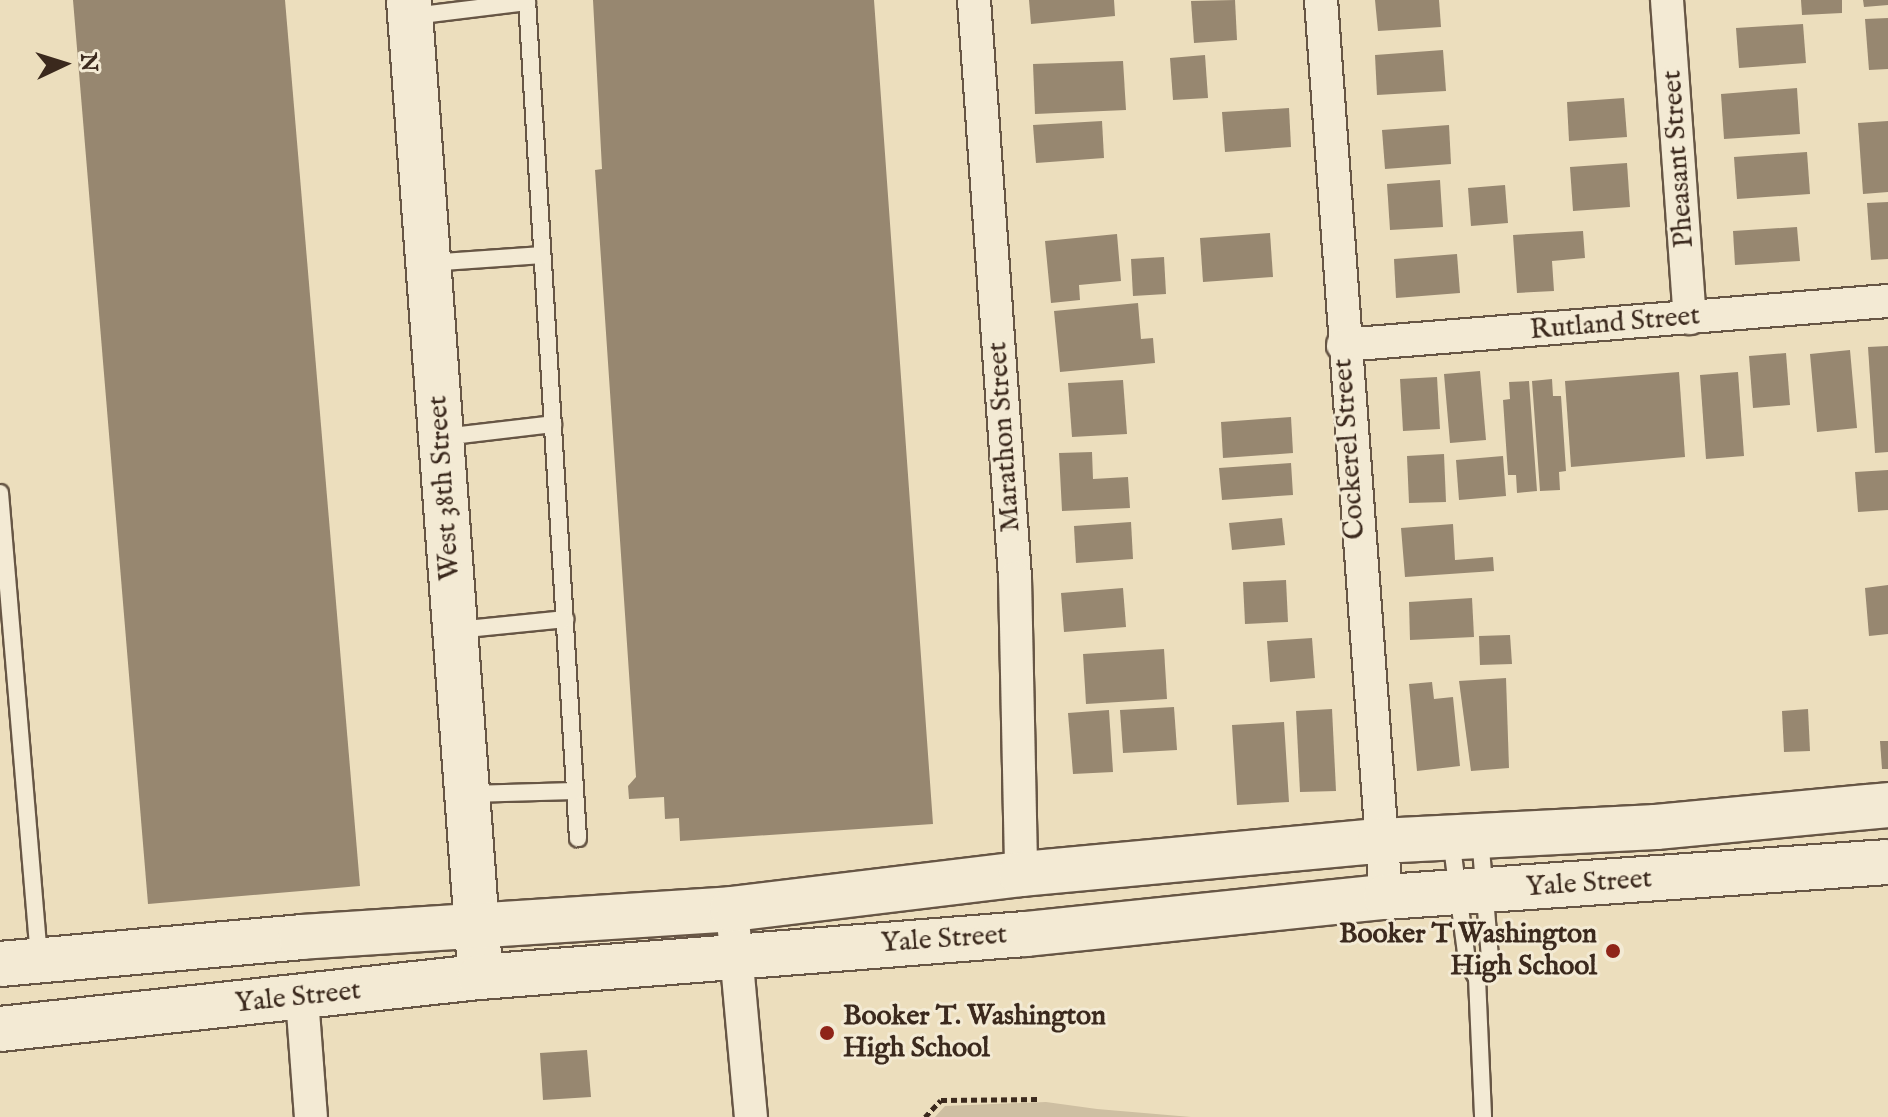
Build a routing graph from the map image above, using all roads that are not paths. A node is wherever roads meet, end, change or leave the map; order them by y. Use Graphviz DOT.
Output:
graph roads {
  1 [pos="974,0"];
  2 [pos="1321,0"];
  3 [pos="1667,0"];
  4 [pos="527,1"];
  5 [pos="410,8"];
  6 [pos="542,255"];
  7 [pos="429,263"];
  8 [pos="1888,301"];
  9 [pos="1690,318"];
  10 [pos="1343,345"];
  11 [pos="553,424"];
  12 [pos="441,437"];
  13 [pos="0,493"];
  14 [pos="565,619"];
  15 [pos="455,630"];
  16 [pos="575,791"];
  17 [pos="467,794"];
  18 [pos="1888,805"];
  19 [pos="1465,836"];
  20 [pos="578,838"];
  21 [pos="1380,841"];
  22 [pos="1888,862"];
  23 [pos="1021,874"];
  24 [pos="1471,892"];
  25 [pos="1386,897"];
  26 [pos="732,909"];
  27 [pos="477,925"];
  28 [pos="737,956"];
  29 [pos="20,962"];
  30 [pos="480,977"];
  31 [pos="1477,978"];
  32 [pos="302,998"];
  33 [pos="21,1027"];
  34 [pos="311,1117"];
  35 [pos="751,1117"];
  36 [pos="1483,1117"];
  1 -- 23 [label="street, Marathon Street"];
  2 -- 10 [label="street, Cockerel Street"];
  3 -- 9 [label="street, Pheasant Street"];
  4 -- 5 [label="lane"];
  4 -- 6 [label="lane"];
  5 -- 7 [label="main road, West 38th Street"];
  6 -- 7 [label="lane"];
  6 -- 11 [label="lane"];
  7 -- 12 [label="main road, West 38th Street"];
  8 -- 9 [label="street, Rutland Street"];
  9 -- 10 [label="street, Rutland Street"];
  10 -- 21 [label="street, Cockerel Street"];
  11 -- 12 [label="lane"];
  11 -- 14 [label="lane"];
  12 -- 15 [label="main road, West 38th Street"];
  13 -- 29 [label="lane"];
  14 -- 15 [label="lane"];
  14 -- 16 [label="lane"];
  15 -- 17 [label="main road, West 38th Street"];
  16 -- 17 [label="lane"];
  16 -- 20 [label="lane"];
  17 -- 27 [label="main road, West 38th Street"];
  18 -- 19 [label="main road, Yale Street"];
  19 -- 21 [label="main road, Yale Street"];
  19 -- 24 [label="lane"];
  19 -- 24 [label="lane"];
  21 -- 23 [label="main road, Yale Street"];
  21 -- 25 [label="street, Cockerel Street"];
  22 -- 24 [label="main road, Yale Street"];
  23 -- 26 [label="main road, Yale Street"];
  24 -- 25 [label="main road, Yale Street"];
  24 -- 31 [label="lane"];
  24 -- 31 [label="lane"];
  25 -- 28 [label="main road, Yale Street"];
  26 -- 27 [label="main road, Yale Street"];
  26 -- 28 [label="street"];
  27 -- 29 [label="main road, Yale Street"];
  27 -- 30 [label="main road, West 38th Street"];
  28 -- 30 [label="main road, Yale Street"];
  28 -- 35 [label="street"];
  29 -- 33 [label="main road"];
  30 -- 32 [label="main road, Yale Street"];
  31 -- 36 [label="lane"];
  32 -- 33 [label="main road, Yale Street"];
  32 -- 34 [label="street"];
}
